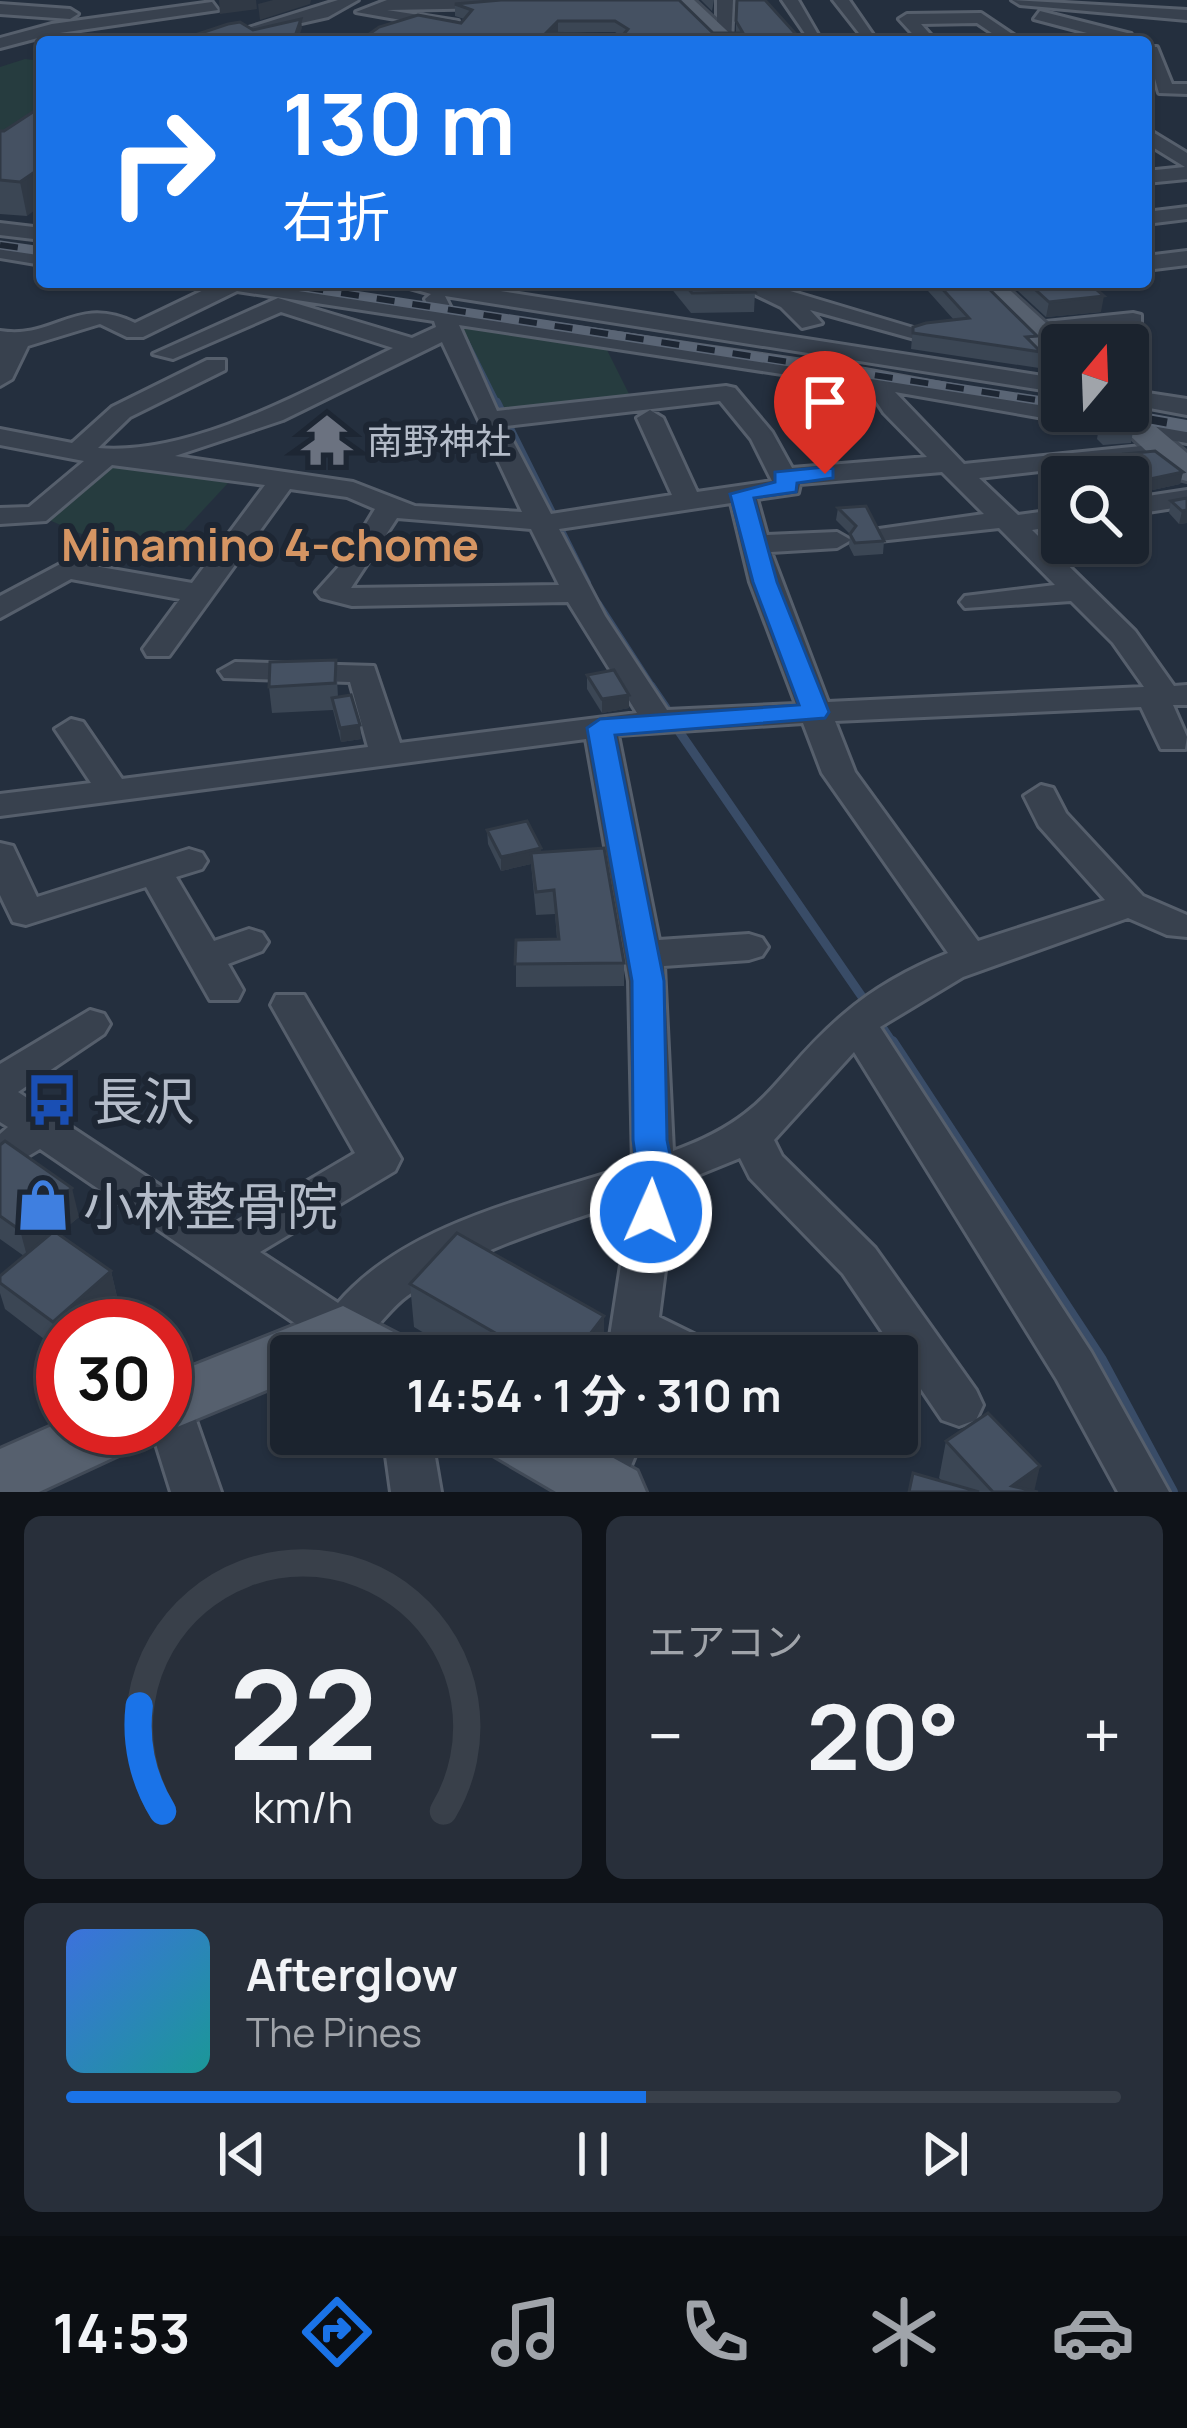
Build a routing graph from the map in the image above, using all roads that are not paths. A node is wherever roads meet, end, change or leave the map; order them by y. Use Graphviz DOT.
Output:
graph roads {
  1 [pos="350,0"];
  2 [pos="682,0"];
  3 [pos="725,0"];
  4 [pos="841,0"];
  5 [pos="1017,0"];
  6 [pos="503,2"];
  7 [pos="1077,3"];
  8 [pos="0,9"];
  9 [pos="1045,14"];
  10 [pos="1187,15"];
  11 [pos="224,16"];
  12 [pos="131,18"];
  13 [pos="462,25"];
  14 [pos="870,27"];
  15 [pos="125,36"];
  16 [pos="269,36"];
  17 [pos="443,36"];
  18 [pos="722,36"];
  19 [pos="726,36"];
  20 [pos="932,36"];
  21 [pos="1007,36"];
  22 [pos="1091,36"];
  23 [pos="6,39"];
  24 [pos="1152,54"];
  25 [pos="1187,89"];
  26 [pos="1187,103"];
  27 [pos="1152,106"];
  28 [pos="1187,136"];
  29 [pos="1152,138"];
  30 [pos="1152,140"];
  31 [pos="1187,162"];
  32 [pos="1187,173"];
  33 [pos="1152,176"];
  34 [pos="1187,213"];
  35 [pos="1152,217"];
  36 [pos="0,229"];
  37 [pos="36,231"];
  38 [pos="0,252"];
  39 [pos="36,257"];
  40 [pos="1187,258"];
  41 [pos="1152,262"];
  42 [pos="223,288"];
  43 [pos="240,288"];
  44 [pos="254,288"];
  45 [pos="428,288"];
  46 [pos="451,288"];
  47 [pos="507,288"];
  48 [pos="816,288"];
  49 [pos="990,288"];
  50 [pos="772,291"];
  51 [pos="482,293"];
  52 [pos="278,304"];
  53 [pos="1133,320"];
  54 [pos="446,321"];
  55 [pos="652,321"];
  56 [pos="1036,330"];
  57 [pos="915,332"];
  58 [pos="1041,335"];
  59 [pos="9,340"];
  60 [pos="633,342"];
  61 [pos="416,347"];
  62 [pos="820,348"];
  63 [pos="165,354"];
  64 [pos="216,365"];
  65 [pos="872,368"];
  66 [pos="0,379"];
  67 [pos="1041,384"];
  68 [pos="1041,397"];
  69 [pos="1187,407"];
  70 [pos="1149,410"];
  71 [pos="650,418"];
  72 [pos="489,419"];
  73 [pos="1149,428"];
  74 [pos="0,437"];
  75 [pos="1179,452"];
  76 [pos="93,454"];
  77 [pos="140,459"];
  78 [pos="955,468"];
  79 [pos="783,477"];
  80 [pos="282,481"];
  81 [pos="742,494"];
  82 [pos="1187,499"];
  83 [pos="688,501"];
  84 [pos="1149,504"];
  85 [pos="390,506"];
  86 [pos="0,517"];
  87 [pos="1041,519"];
  88 [pos="1010,521"];
  89 [pos="544,522"];
  90 [pos="889,535"];
  91 [pos="837,540"];
  92 [pos="755,544"];
  93 [pos="1080,591"];
  94 [pos="198,593"];
  95 [pos="579,593"];
  96 [pos="975,602"];
  97 [pos="0,609"];
  98 [pos="158,649"];
  99 [pos="235,671"];
  100 [pos="1169,696"];
  101 [pos="815,712"];
  102 [pos="658,720"];
  103 [pos="70,728"];
  104 [pos="600,728"];
  105 [pos="386,752"];
  106 [pos="1182,752"];
  107 [pos="112,790"];
  108 [pos="1042,796"];
  109 [pos="0,806"];
  110 [pos="0,854"];
  111 [pos="1130,904"];
  112 [pos="1185,927"];
  113 [pos="249,942"];
  114 [pos="749,947"];
  115 [pos="643,954"];
  116 [pos="970,957"];
  117 [pos="290,1004"];
  118 [pos="90,1024"];
  119 [pos="857,1024"];
  120 [pos="0,1084"];
  121 [pos="0,1101"];
  122 [pos="38,1127"];
  123 [pos="751,1135"];
  124 [pos="0,1157"];
  125 [pos="656,1174"];
  126 [pos="228,1253"];
  127 [pos="351,1335"];
  128 [pos="363,1335"];
  129 [pos="633,1335"];
  130 [pos="270,1374"];
  131 [pos="939,1394"];
  132 [pos="192,1399"];
  133 [pos="54,1455"];
  134 [pos="174,1455"];
  135 [pos="410,1455"];
  136 [pos="570,1455"];
  137 [pos="610,1470"];
  138 [pos="0,1479"];
  139 [pos="196,1492"];
  140 [pos="416,1492"];
  141 [pos="1144,1492"];
  1 -- 11 [label="street"];
  2 -- 18 [label="main road"];
  3 -- 19 [label="street"];
  4 -- 14 [label="street"];
  5 -- 7 [label="street"];
  5 -- 9 [label="street"];
  6 -- 13 [label="street"];
  6 -- 13 [label="street"];
  7 -- 9 [label="street"];
  7 -- 10 [label="street"];
  8 -- 12 [label="street"];
  9 -- 22 [label="street"];
  11 -- 12 [label="street"];
  11 -- 15 [label="street"];
  11 -- 16 [label="street"];
  12 -- 23 [label="street"];
  13 -- 17 [label="street"];
  20 -- 21 [label="street"];
  24 -- 25 [label="street"];
  26 -- 27 [label="street"];
  28 -- 29 [label="street"];
  30 -- 31 [label="street"];
  32 -- 33 [label="street"];
  34 -- 35 [label="street"];
  36 -- 37 [label="street"];
  38 -- 39 [label="street"];
  40 -- 41 [label="street"];
  42 -- 59 [label="street"];
  43 -- 52 [label="street"];
  44 -- 54 [label="street"];
  45 -- 54 [label="street"];
  46 -- 51 [label="street"];
  47 -- 51 [label="street"];
  48 -- 50 [label="street"];
  49 -- 56 [label="main road"];
  50 -- 57 [label="street"];
  50 -- 62 [label="street"];
  51 -- 55 [label="street"];
  52 -- 61 [label="street"];
  52 -- 63 [label="street"];
  53 -- 56 [label="street"];
  54 -- 60 [label="street"];
  54 -- 61 [label="street"];
  54 -- 72 [label="street"];
  55 -- 60 [label="street"];
  55 -- 62 [label="street"];
  56 -- 58 [label="main road"];
  59 -- 66 [label="street"];
  60 -- 65 [label="street"];
  61 -- 77 [label="street"];
  62 -- 65 [label="street"];
  64 -- 76 [label="street"];
  65 -- 67 [label="street"];
  65 -- 68 [label="street"];
  65 -- 78 [label="street"];
  69 -- 70 [label="street"];
  71 -- 83 [label="street"];
  72 -- 79 [label="street"];
  72 -- 89 [label="street"];
  73 -- 75 [label="main road"];
  74 -- 76 [label="street"];
  75 -- 78 [label="street"];
  76 -- 77 [label="street"];
  76 -- 86 [label="street"];
  77 -- 80 [label="street"];
  78 -- 79 [label="street"];
  78 -- 88 [label="street"];
  79 -- 81 [label="street"];
  80 -- 85 [label="street"];
  80 -- 94 [label="street"];
  81 -- 83 [label="street"];
  81 -- 92 [label="street"];
  82 -- 84 [label="street"];
  83 -- 89 [label="street"];
  85 -- 89 [label="street"];
  85 -- 95 [label="street"];
  87 -- 88 [label="street"];
  88 -- 90 [label="street"];
  88 -- 93 [label="street"];
  89 -- 95 [label="street"];
  91 -- 92 [label="street"];
  92 -- 101 [label="street"];
  93 -- 96 [label="street"];
  93 -- 100 [label="street"];
  94 -- 97 [label="street"];
  94 -- 98 [label="street"];
  95 -- 102 [label="street"];
  99 -- 105 [label="street"];
  100 -- 101 [label="street"];
  100 -- 106 [label="street"];
  101 -- 102 [label="street"];
  101 -- 116 [label="street"];
  102 -- 104 [label="street"];
  103 -- 107 [label="street"];
  104 -- 105 [label="street"];
  104 -- 115 [label="street"];
  105 -- 107 [label="street"];
  107 -- 109 [label="street"];
  108 -- 111 [label="street"];
  110 -- 113 [label="street"];
  111 -- 112 [label="street"];
  111 -- 116 [label="street"];
  114 -- 115 [label="street"];
  115 -- 125 [label="street"];
  116 -- 119 [label="street"];
  117 -- 126 [label="street"];
  118 -- 120 [label="street"];
  119 -- 123 [label="street"];
  119 -- 141 [label="street"];
  121 -- 122 [label="street"];
  122 -- 124 [label="street"];
  122 -- 126 [label="street"];
  123 -- 125 [label="street"];
  123 -- 131 [label="street"];
  125 -- 128 [label="street"];
  125 -- 129 [label="street"];
  126 -- 127 [label="street"];
  130 -- 132 [label="main road"];
  133 -- 138 [label="main road"];
  134 -- 139 [label="street"];
  135 -- 140 [label="street"];
  136 -- 137 [label="main road"];
}
